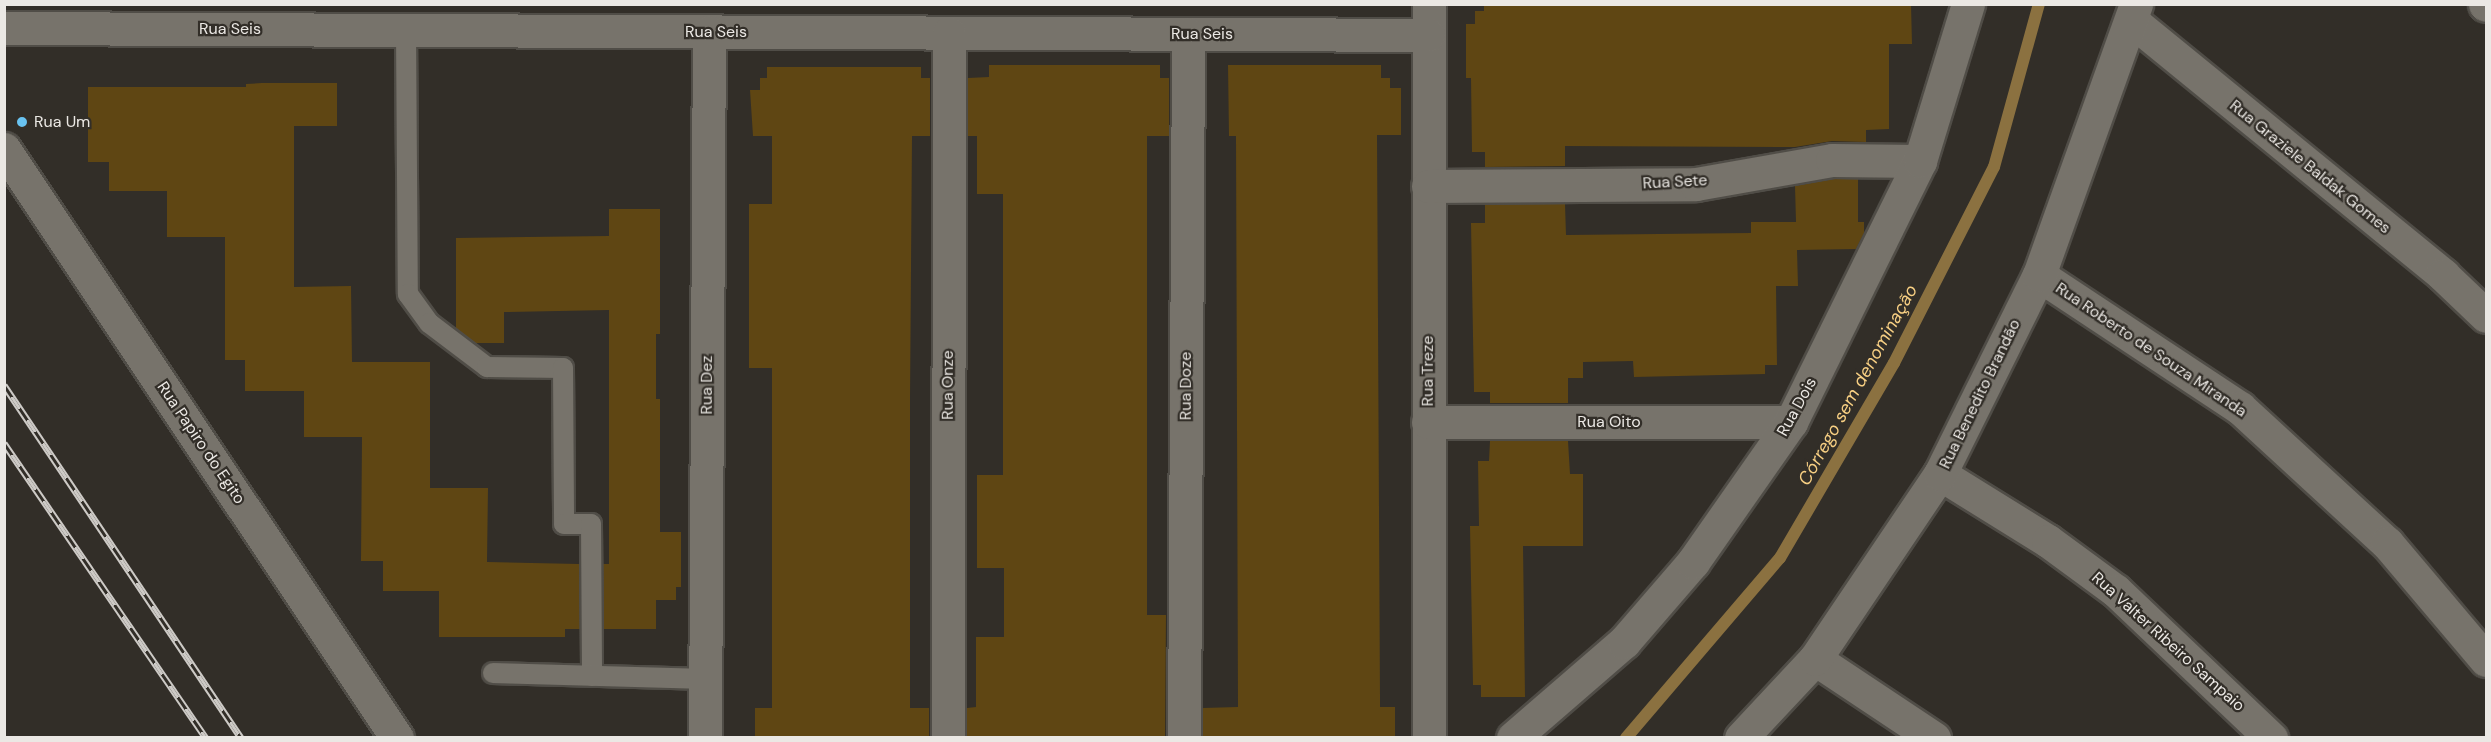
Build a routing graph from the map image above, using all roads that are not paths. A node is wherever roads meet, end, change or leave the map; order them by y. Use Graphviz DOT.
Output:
graph roads {
  1 [pos="1968,4"];
  2 [pos="2134,13"];
  3 [pos="892,18"];
  4 [pos="1429,20"];
  5 [pos="4,28"];
  6 [pos="406,30"];
  7 [pos="709,32"];
  8 [pos="949,33"];
  9 [pos="1188,34"];
  10 [pos="4,149"];
  11 [pos="1920,161"];
  12 [pos="1428,186"];
  13 [pos="2039,274"];
  14 [pos="2487,316"];
  15 [pos="1428,422"];
  16 [pos="1791,422"];
  17 [pos="1941,474"];
  18 [pos="1815,659"];
  19 [pos="2487,660"];
  20 [pos="493,673"];
  21 [pos="592,676"];
  22 [pos="706,680"];
  23 [pos="397,738"];
  24 [pos="705,738"];
  25 [pos="948,738"];
  26 [pos="1184,738"];
  27 [pos="1429,738"];
  28 [pos="1513,738"];
  29 [pos="1741,738"];
  30 [pos="1934,738"];
  31 [pos="2271,738"];
  1 -- 11 [label="street, Rua Dois"];
  2 -- 13 [label="street, Rua Benedito Brandão"];
  2 -- 14 [label="street, Rua Graziele Baldak Gomes"];
  3 -- 7 [label="street, Rua Seis"];
  3 -- 8 [label="street, Rua Seis"];
  4 -- 9 [label="street, Rua Seis"];
  4 -- 12 [label="street, Rua Treze"];
  5 -- 6 [label="street, Rua Seis"];
  6 -- 7 [label="street, Rua Seis"];
  6 -- 21 [label="lane"];
  7 -- 22 [label="street, Rua Dez"];
  8 -- 9 [label="street, Rua Seis"];
  8 -- 25 [label="street, Rua Onze"];
  9 -- 26 [label="street, Rua Doze"];
  10 -- 23 [label="street, Rua Papiro do Egito"];
  11 -- 12 [label="street, Rua Sete"];
  11 -- 16 [label="street, Rua Dois"];
  12 -- 15 [label="street, Rua Treze"];
  13 -- 17 [label="street, Rua Benedito Brandão"];
  13 -- 19 [label="street, Rua Roberto de Souza Miranda"];
  15 -- 16 [label="street, Rua Oito"];
  15 -- 27 [label="street, Rua Treze"];
  16 -- 28 [label="street, Rua Dois"];
  17 -- 18 [label="street, Rua Benedito Brandão"];
  17 -- 31 [label="street, Rua Valter Ribeiro Sampaio"];
  18 -- 29 [label="street, Rua Benedito Brandão"];
  18 -- 30 [label="street"];
  20 -- 21 [label="lane"];
  21 -- 22 [label="lane"];
  22 -- 24 [label="street, Rua Dez"];
}
